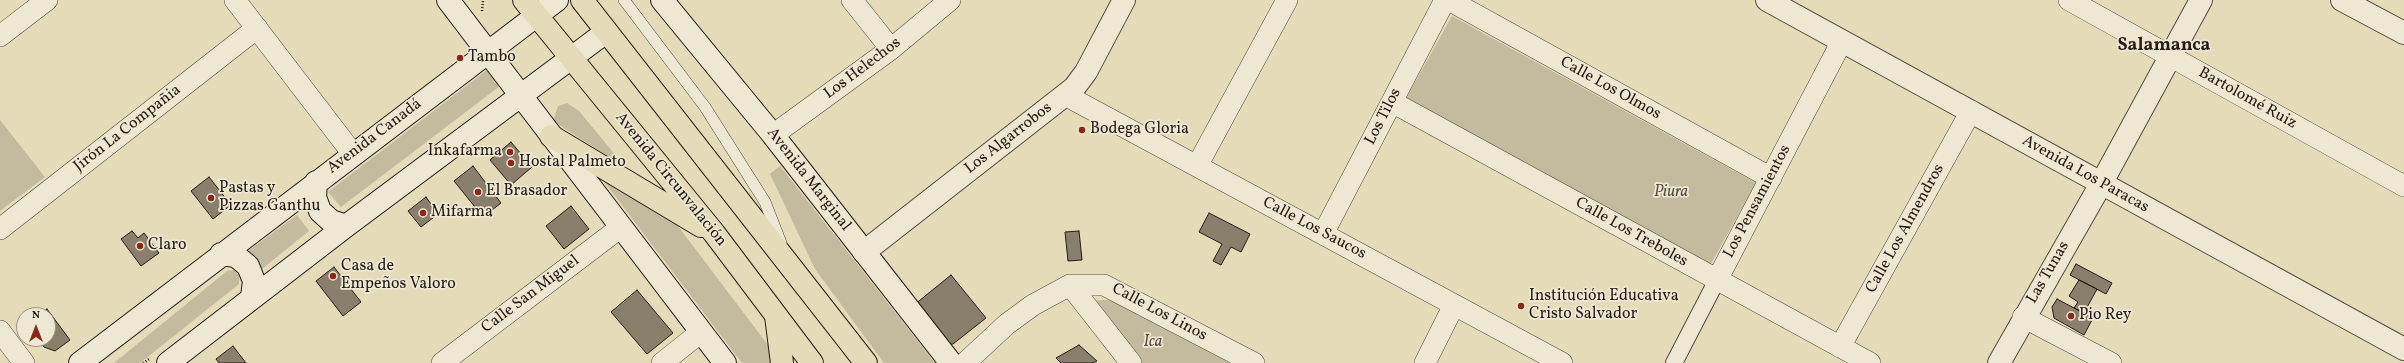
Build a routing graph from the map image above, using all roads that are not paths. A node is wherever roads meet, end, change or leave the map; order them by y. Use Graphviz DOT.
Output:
graph roads {
  1 [pos="47,0"];
  2 [pos="235,0"];
  3 [pos="448,0"];
  4 [pos="557,0"];
  5 [pos="582,0"];
  6 [pos="624,0"];
  7 [pos="662,0"];
  8 [pos="852,0"];
  9 [pos="950,0"];
  10 [pos="1124,0"];
  11 [pos="1287,0"];
  12 [pos="1445,0"];
  13 [pos="1449,0"];
  14 [pos="1767,0"];
  15 [pos="2069,0"];
  16 [pos="2201,0"];
  17 [pos="2342,0"];
  18 [pos="530,8"];
  19 [pos="257,28"];
  20 [pos="606,32"];
  21 [pos="2404,33"];
  22 [pos="0,36"];
  23 [pos="1842,41"];
  24 [pos="891,49"];
  25 [pos="487,53"];
  26 [pos="2171,57"];
  27 [pos="571,59"];
  28 [pos="1065,95"];
  29 [pos="520,96"];
  30 [pos="1392,102"];
  31 [pos="1971,111"];
  32 [pos="773,135"];
  33 [pos="551,136"];
  34 [pos="353,154"];
  35 [pos="1197,166"];
  36 [pos="1771,178"];
  37 [pos="316,182"];
  38 [pos="2101,184"];
  39 [pos="2404,186"];
  40 [pos="346,226"];
  41 [pos="621,227"];
  42 [pos="0,229"];
  43 [pos="714,233"];
  44 [pos="1323,234"];
  45 [pos="864,252"];
  46 [pos="221,254"];
  47 [pos="787,261"];
  48 [pos="1717,280"];
  49 [pos="1070,285"];
  50 [pos="252,297"];
  51 [pos="1454,305"];
  52 [pos="776,314"];
  53 [pos="2024,316"];
  54 [pos="0,331"];
  55 [pos="701,332"];
  56 [pos="1840,347"];
  57 [pos="2404,349"];
  58 [pos="24,363"];
  59 [pos="80,363"];
  60 [pos="168,363"];
  61 [pos="442,363"];
  62 [pos="662,363"];
  63 [pos="725,363"];
  64 [pos="782,363"];
  65 [pos="812,363"];
  66 [pos="866,363"];
  67 [pos="951,363"];
  68 [pos="965,363"];
  69 [pos="1131,363"];
  70 [pos="1254,363"];
  71 [pos="1425,363"];
  72 [pos="1562,363"];
  73 [pos="1674,363"];
  74 [pos="1870,363"];
  75 [pos="1999,363"];
  76 [pos="2110,363"];
  1 -- 22 [label="street"];
  2 -- 19 [label="street"];
  3 -- 25 [label="main road"];
  4 -- 18 [label="main road, Avenida Canadá"];
  5 -- 20 [label="main road"];
  6 -- 47 [label="lane"];
  7 -- 32 [label="main road, Avenida Marginal"];
  8 -- 24 [label="street"];
  9 -- 24 [label="street, Los Helechos"];
  10 -- 28 [label="main road, Los Algarrobos"];
  11 -- 35 [label="street"];
  12 -- 30 [label="street, Los Tilos"];
  13 -- 36 [label="street, Calle Los Olmos"];
  14 -- 23 [label="main road, Avenida Los Paracas"];
  15 -- 26 [label="street, Bartolomé Ruiz"];
  16 -- 26 [label="main road, Las Tunas"];
  17 -- 21 [label="main road"];
  18 -- 25 [label="main road, Avenida Canadá"];
  18 -- 27 [label="main road, Avenida Circunvalación"];
  19 -- 34 [label="street"];
  19 -- 42 [label="street, Jirón La Compañia"];
  20 -- 27 [label="main road"];
  20 -- 47 [label="main road"];
  23 -- 31 [label="main road, Avenida Los Paracas"];
  23 -- 36 [label="street, Los Pensamientos"];
  24 -- 32 [label="street, Los Helechos"];
  25 -- 29 [label="main road"];
  25 -- 34 [label="main road, Avenida Canadá"];
  26 -- 38 [label="main road, Las Tunas"];
  26 -- 39 [label="street, Bartolomé Ruiz"];
  27 -- 29 [label="main road"];
  27 -- 43 [label="main road, Avenida Circunvalación"];
  28 -- 35 [label="street, Calle Los Saucos"];
  28 -- 45 [label="main road, Los Algarrobos"];
  29 -- 33 [label="main road"];
  29 -- 40 [label="main road"];
  30 -- 44 [label="street, Los Tilos"];
  30 -- 48 [label="street, Calle Los Treboles"];
  31 -- 38 [label="main road, Avenida Los Paracas"];
  31 -- 56 [label="street, Calle Los Almendros"];
  32 -- 45 [label="main road, Avenida Marginal"];
  33 -- 41 [label="main road"];
  33 -- 43 [label="main road"];
  34 -- 37 [label="main road, Avenida Canadá"];
  35 -- 44 [label="street, Calle Los Saucos"];
  36 -- 48 [label="street, Los Pensamientos"];
  37 -- 40 [label="main road"];
  37 -- 46 [label="main road, Avenida Canadá"];
  38 -- 53 [label="main road, Las Tunas"];
  38 -- 57 [label="main road, Avenida Los Paracas"];
  40 -- 50 [label="main road"];
  41 -- 55 [label="main road"];
  41 -- 61 [label="street, Calle San Miguel"];
  43 -- 52 [label="main road, Avenida Circunvalación"];
  44 -- 51 [label="street, Calle Los Saucos"];
  45 -- 67 [label="main road, Avenida Marginal"];
  46 -- 50 [label="main road"];
  46 -- 59 [label="main road, Avenida Canadá"];
  47 -- 66 [label="main road"];
  48 -- 56 [label="street, Calle Los Treboles"];
  48 -- 73 [label="street, Los Pensamientos"];
  49 -- 68 [label="street, Calle Los Linos"];
  49 -- 69 [label="street"];
  49 -- 70 [label="street, Calle Los Linos"];
  50 -- 60 [label="main road"];
  51 -- 71 [label="street"];
  51 -- 72 [label="street, Calle Los Saucos"];
  52 -- 64 [label="main road"];
  52 -- 65 [label="main road, Avenida Circunvalación"];
  53 -- 75 [label="main road, Las Tunas"];
  53 -- 76 [label="street"];
  54 -- 58 [label="street"];
  55 -- 62 [label="street"];
  55 -- 63 [label="main road"];
  56 -- 74 [label="street, Calle Los Treboles"];
}
